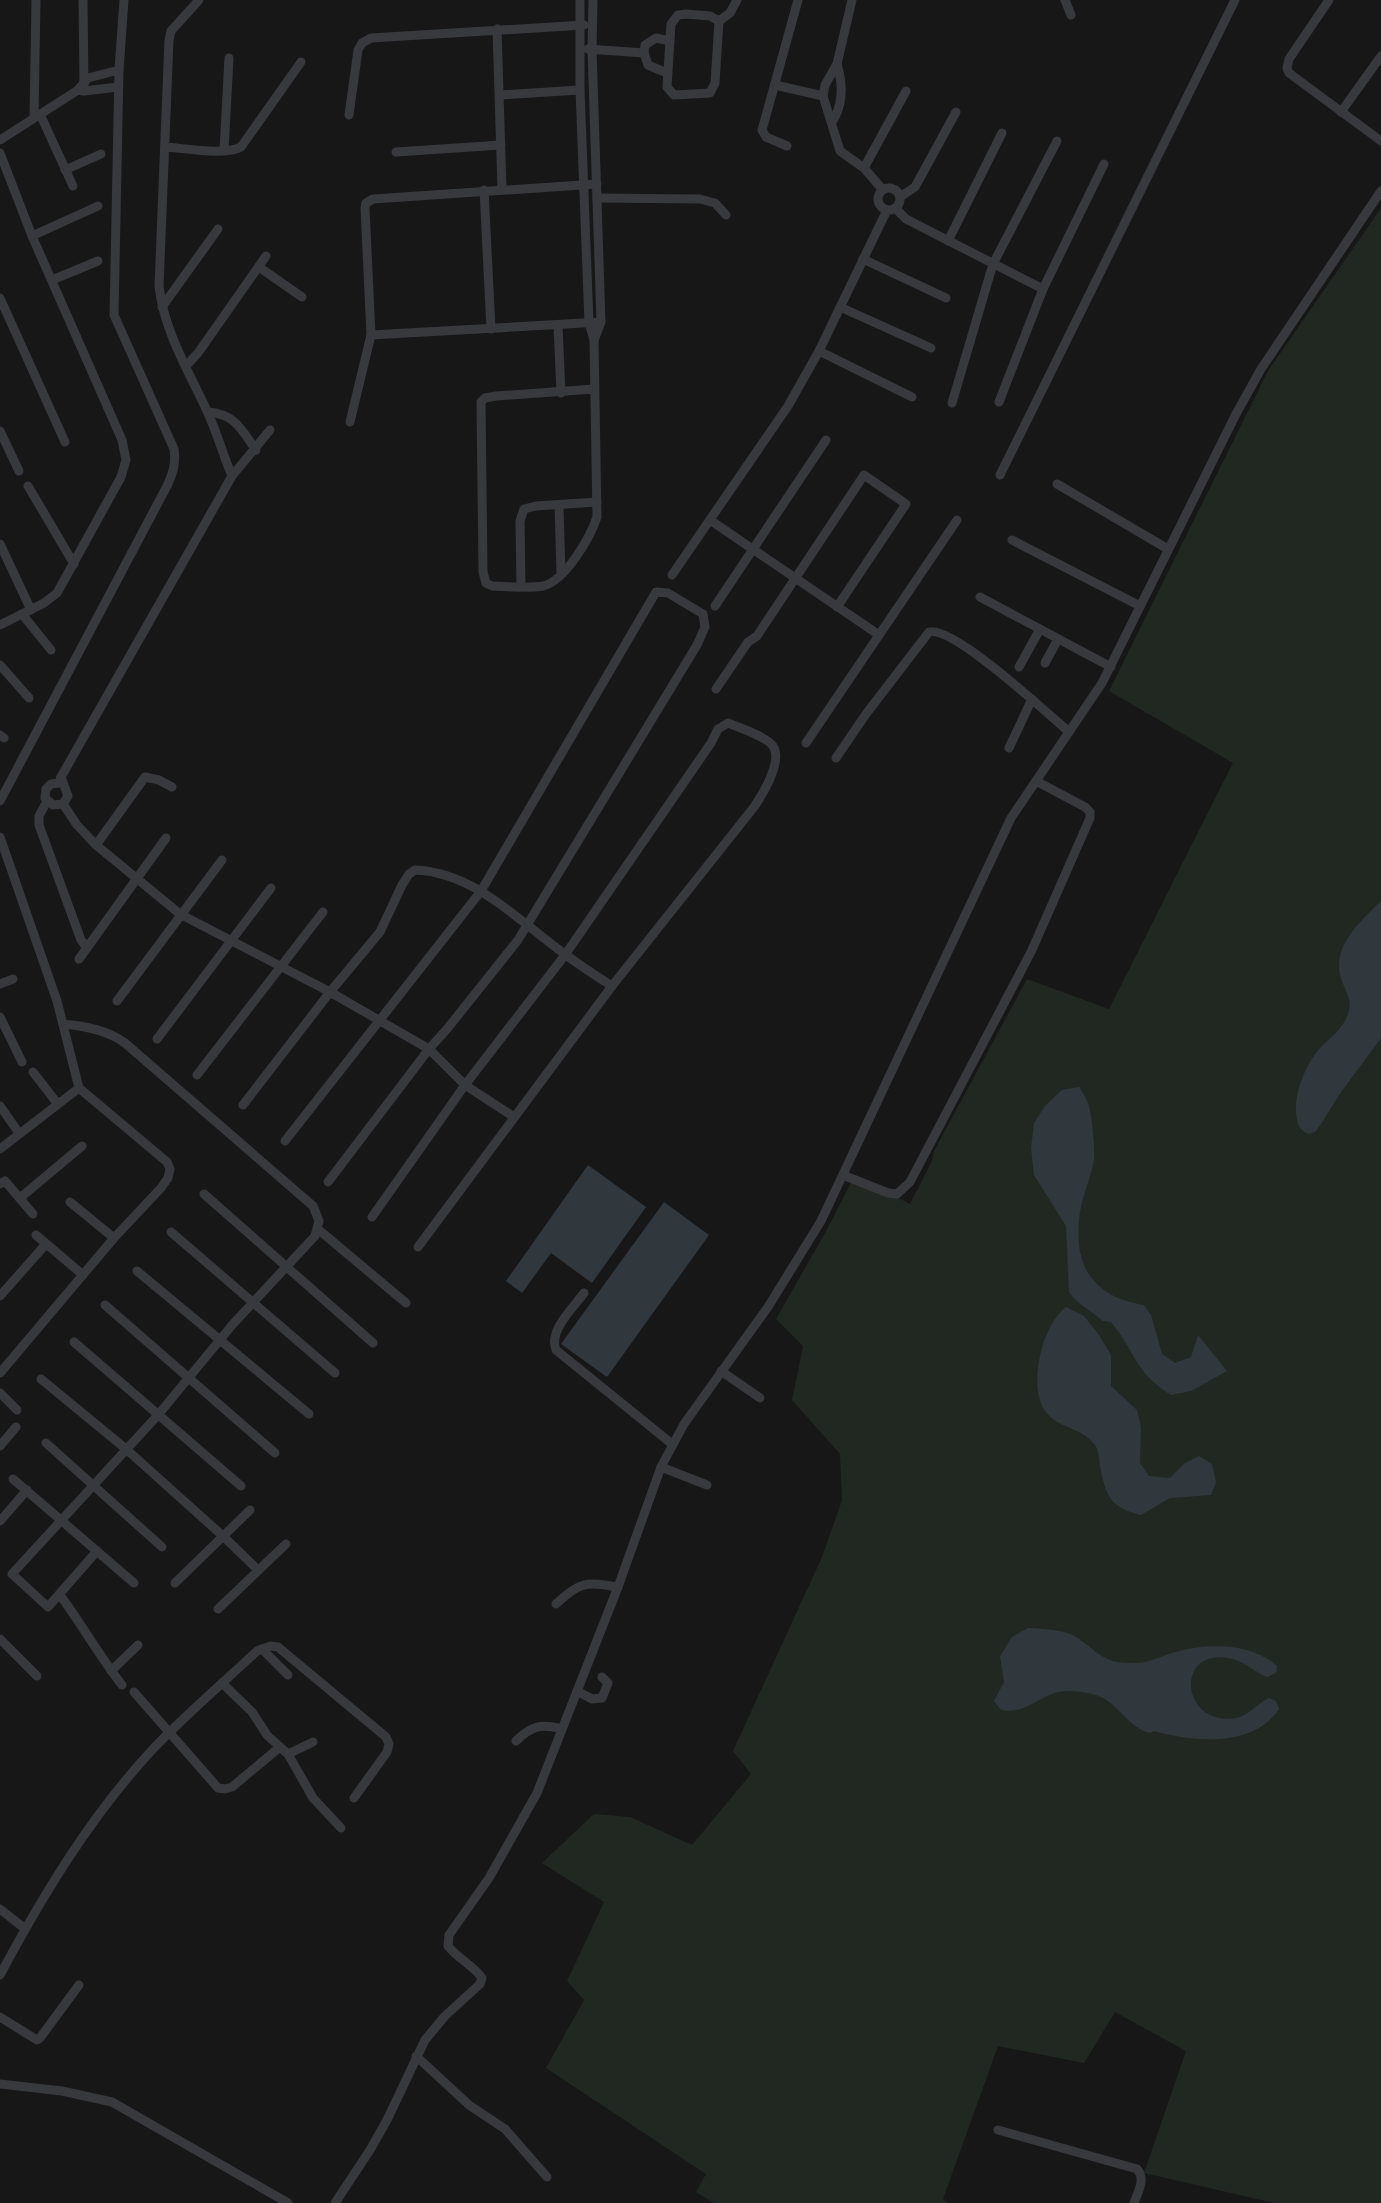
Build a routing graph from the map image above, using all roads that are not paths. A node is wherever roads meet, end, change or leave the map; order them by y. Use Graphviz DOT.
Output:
graph roads {
  1 [pos="36,0"];
  2 [pos="83,0"];
  3 [pos="124,0"];
  4 [pos="199,0"];
  5 [pos="580,0"];
  6 [pos="593,0"];
  7 [pos="737,0"];
  8 [pos="798,0"];
  9 [pos="852,0"];
  10 [pos="1065,0"];
  11 [pos="1235,0"];
  12 [pos="1329,0"];
  13 [pos="1071,16"];
  14 [pos="719,21"];
  15 [pos="580,25"];
  16 [pos="593,25"];
  17 [pos="497,29"];
  18 [pos="670,41"];
  19 [pos="579,49"];
  20 [pos="592,50"];
  21 [pos="644,53"];
  22 [pos="1381,56"];
  23 [pos="229,58"];
  24 [pos="301,62"];
  25 [pos="837,64"];
  26 [pos="119,70"];
  27 [pos="667,73"];
  28 [pos="775,85"];
  29 [pos="118,87"];
  30 [pos="82,88"];
  31 [pos="580,90"];
  32 [pos="906,91"];
  33 [pos="500,95"];
  34 [pos="823,96"];
  35 [pos="956,111"];
  36 [pos="1340,112"];
  37 [pos="349,115"];
  38 [pos="37,116"];
  39 [pos="832,122"];
  40 [pos="1002,133"];
  41 [pos="0,140"];
  42 [pos="1057,141"];
  43 [pos="1381,141"];
  44 [pos="501,145"];
  45 [pos="787,146"];
  46 [pos="165,147"];
  47 [pos="224,150"];
  48 [pos="396,152"];
  49 [pos="0,153"];
  50 [pos="101,154"];
  51 [pos="1104,164"];
  52 [pos="864,168"];
  53 [pos="65,170"];
  54 [pos="597,184"];
  55 [pos="583,185"];
  56 [pos="73,186"];
  57 [pos="502,189"];
  58 [pos="484,190"];
  59 [pos="883,190"];
  60 [pos="1381,191"];
  61 [pos="900,197"];
  62 [pos="597,198"];
  63 [pos="98,206"];
  64 [pos="891,209"];
  65 [pos="726,215"];
  66 [pos="218,229"];
  67 [pos="32,236"];
  68 [pos="948,241"];
  69 [pos="266,256"];
  70 [pos="863,259"];
  71 [pos="98,261"];
  72 [pos="993,264"];
  73 [pos="259,267"];
  74 [pos="52,280"];
  75 [pos="1043,289"];
  76 [pos="302,297"];
  77 [pos="0,298"];
  78 [pos="946,298"];
  79 [pos="162,307"];
  80 [pos="840,307"];
  81 [pos="601,322"];
  82 [pos="589,323"];
  83 [pos="558,326"];
  84 [pos="491,329"];
  85 [pos="371,335"];
  86 [pos="594,340"];
  87 [pos="931,348"];
  88 [pos="819,351"];
  89 [pos="186,366"];
  90 [pos="594,389"];
  91 [pos="561,393"];
  92 [pos="912,397"];
  93 [pos="999,402"];
  94 [pos="952,403"];
  95 [pos="208,412"];
  96 [pos="350,422"];
  97 [pos="270,430"];
  98 [pos="0,431"];
  99 [pos="826,440"];
  100 [pos="65,442"];
  101 [pos="256,450"];
  102 [pos="19,471"];
  103 [pos="1000,475"];
  104 [pos="232,476"];
  105 [pos="1057,484"];
  106 [pos="28,486"];
  107 [pos="597,502"];
  108 [pos="559,505"];
  109 [pos="710,520"];
  110 [pos="957,520"];
  111 [pos="1012,540"];
  112 [pos="0,544"];
  113 [pos="752,549"];
  114 [pos="1168,549"];
  115 [pos="74,564"];
  116 [pos="561,574"];
  117 [pos="672,575"];
  118 [pos="796,578"];
  119 [pos="521,586"];
  120 [pos="980,597"];
  121 [pos="715,606"];
  122 [pos="1140,606"];
  123 [pos="837,607"];
  124 [pos="27,612"];
  125 [pos="0,625"];
  126 [pos="1040,629"];
  127 [pos="879,635"];
  128 [pos="1058,639"];
  129 [pos="51,650"];
  130 [pos="1045,663"];
  131 [pos="0,665"];
  132 [pos="1019,667"];
  133 [pos="1111,667"];
  134 [pos="716,689"];
  135 [pos="29,698"];
  136 [pos="1032,699"];
  137 [pos="1069,732"];
  138 [pos="806,743"];
  139 [pos="1009,748"];
  140 [pos="836,758"];
  141 [pos="61,777"];
  142 [pos="1036,780"];
  143 [pos="172,787"];
  144 [pos="0,801"];
  145 [pos="47,801"];
  146 [pos="63,804"];
  147 [pos="0,837"];
  148 [pos="166,838"];
  149 [pos="96,845"];
  150 [pos="222,860"];
  151 [pos="137,880"];
  152 [pos="271,888"];
  153 [pos="481,891"];
  154 [pos="323,912"];
  155 [pos="180,914"];
  156 [pos="526,924"];
  157 [pos="230,941"];
  158 [pos="87,948"];
  159 [pos="565,955"];
  160 [pos="79,959"];
  161 [pos="280,967"];
  162 [pos="13,979"];
  163 [pos="0,984"];
  164 [pos="612,986"];
  165 [pos="330,992"];
  166 [pos="117,1001"];
  167 [pos="0,1017"];
  168 [pos="378,1020"];
  169 [pos="63,1024"];
  170 [pos="157,1039"];
  171 [pos="429,1049"];
  172 [pos="22,1062"];
  173 [pos="33,1072"];
  174 [pos="197,1075"];
  175 [pos="465,1085"];
  176 [pos="79,1088"];
  177 [pos="57,1103"];
  178 [pos="243,1105"];
  179 [pos="0,1106"];
  180 [pos="514,1117"];
  181 [pos="19,1133"];
  182 [pos="285,1141"];
  183 [pos="82,1146"];
  184 [pos="0,1149"];
  185 [pos="843,1175"];
  186 [pos="328,1182"];
  187 [pos="0,1185"];
  188 [pos="204,1194"];
  189 [pos="20,1198"];
  190 [pos="70,1202"];
  191 [pos="33,1214"];
  192 [pos="372,1217"];
  193 [pos="318,1230"];
  194 [pos="171,1232"];
  195 [pos="36,1235"];
  196 [pos="114,1238"];
  197 [pos="46,1244"];
  198 [pos="418,1247"];
  199 [pos="287,1269"];
  200 [pos="137,1271"];
  201 [pos="83,1275"];
  202 [pos="584,1293"];
  203 [pos="0,1296"];
  204 [pos="406,1303"];
  205 [pos="253,1304"];
  206 [pos="105,1305"];
  207 [pos="220,1339"];
  208 [pos="74,1342"];
  209 [pos="373,1343"];
  210 [pos="721,1371"];
  211 [pos="0,1373"];
  212 [pos="335,1373"];
  213 [pos="41,1379"];
  214 [pos="190,1379"];
  215 [pos="0,1393"];
  216 [pos="760,1398"];
  217 [pos="17,1410"];
  218 [pos="309,1414"];
  219 [pos="158,1415"];
  220 [pos="16,1427"];
  221 [pos="46,1443"];
  222 [pos="673,1444"];
  223 [pos="0,1446"];
  224 [pos="126,1449"];
  225 [pos="275,1453"];
  226 [pos="661,1467"];
  227 [pos="13,1479"];
  228 [pos="93,1485"];
  229 [pos="707,1485"];
  230 [pos="241,1486"];
  231 [pos="27,1490"];
  232 [pos="250,1510"];
  233 [pos="62,1520"];
  234 [pos="0,1521"];
  235 [pos="224,1537"];
  236 [pos="286,1544"];
  237 [pos="162,1547"];
  238 [pos="97,1550"];
  239 [pos="257,1569"];
  240 [pos="134,1583"];
  241 [pos="175,1583"];
  242 [pos="618,1587"];
  243 [pos="60,1595"];
  244 [pos="556,1604"];
  245 [pos="218,1609"];
  246 [pos="0,1639"];
  247 [pos="138,1645"];
  248 [pos="262,1649"];
  249 [pos="111,1671"];
  250 [pos="288,1675"];
  251 [pos="37,1676"];
  252 [pos="602,1678"];
  253 [pos="222,1683"];
  254 [pos="121,1685"];
  255 [pos="577,1691"];
  256 [pos="134,1692"];
  257 [pos="562,1729"];
  258 [pos="170,1732"];
  259 [pos="516,1741"];
  260 [pos="313,1742"];
  261 [pos="280,1747"];
  262 [pos="288,1754"];
  263 [pos="354,1798"];
  264 [pos="341,1828"];
  265 [pos="0,1909"];
  266 [pos="24,1928"];
  267 [pos="0,1975"];
  268 [pos="79,1985"];
  269 [pos="0,2017"];
  270 [pos="416,2056"];
  271 [pos="0,2084"];
  272 [pos="998,2130"];
  273 [pos="547,2177"];
  274 [pos="288,2203"];
  275 [pos="335,2203"];
  276 [pos="1134,2203"];
  1 -- 38 [label="street"];
  2 -- 30 [label="street"];
  3 -- 26 [label="street"];
  4 -- 46 [label="street"];
  5 -- 15 [label="street"];
  6 -- 16 [label="street"];
  7 -- 14 [label="street"];
  8 -- 28 [label="street"];
  9 -- 25 [label="street"];
  10 -- 13 [label="street"];
  11 -- 103 [label="street"];
  12 -- 36 [label="street"];
  14 -- 18 [label="street"];
  14 -- 27 [label="street"];
  15 -- 16 [label="street"];
  15 -- 17 [label="street"];
  15 -- 19 [label="street"];
  16 -- 20 [label="street"];
  17 -- 33 [label="street"];
  17 -- 37 [label="street"];
  18 -- 21 [label="street"];
  18 -- 27 [label="street"];
  19 -- 20 [label="street"];
  19 -- 31 [label="street"];
  20 -- 21 [label="street"];
  20 -- 54 [label="street"];
  21 -- 27 [label="street"];
  22 -- 36 [label="street"];
  23 -- 47 [label="street"];
  24 -- 47 [label="street"];
  25 -- 34 [label="street"];
  25 -- 39 [label="street"];
  26 -- 29 [label="street"];
  26 -- 30 [label="street"];
  28 -- 34 [label="street"];
  28 -- 45 [label="street"];
  29 -- 30 [label="street"];
  29 -- 144 [label="street"];
  30 -- 38 [label="street"];
  31 -- 33 [label="street"];
  31 -- 55 [label="street"];
  32 -- 52 [label="street"];
  33 -- 44 [label="street"];
  34 -- 39 [label="street"];
  35 -- 61 [label="street"];
  36 -- 43 [label="street"];
  38 -- 41 [label="street"];
  38 -- 53 [label="street"];
  39 -- 52 [label="street"];
  40 -- 68 [label="street"];
  42 -- 72 [label="street"];
  44 -- 48 [label="street"];
  44 -- 57 [label="street"];
  46 -- 47 [label="street"];
  46 -- 79 [label="street"];
  49 -- 67 [label="street"];
  50 -- 53 [label="street"];
  51 -- 75 [label="street"];
  52 -- 59 [label="street"];
  53 -- 56 [label="street"];
  54 -- 55 [label="street"];
  54 -- 62 [label="street"];
  55 -- 57 [label="street"];
  55 -- 82 [label="street"];
  57 -- 58 [label="street"];
  58 -- 84 [label="street"];
  58 -- 85 [label="street"];
  59 -- 61 [label="street"];
  59 -- 64 [label="street"];
  60 -- 114 [label="street"];
  61 -- 64 [label="street"];
  62 -- 65 [label="street"];
  62 -- 81 [label="street"];
  63 -- 67 [label="street"];
  64 -- 68 [label="street"];
  64 -- 70 [label="street"];
  66 -- 79 [label="street"];
  67 -- 74 [label="street"];
  68 -- 72 [label="street"];
  69 -- 73 [label="street"];
  70 -- 78 [label="street"];
  70 -- 80 [label="street"];
  71 -- 74 [label="street"];
  72 -- 75 [label="street"];
  72 -- 94 [label="street"];
  73 -- 76 [label="street"];
  73 -- 89 [label="street"];
  74 -- 115 [label="street"];
  75 -- 93 [label="street"];
  77 -- 100 [label="street"];
  79 -- 89 [label="street"];
  80 -- 87 [label="street"];
  80 -- 88 [label="street"];
  81 -- 82 [label="street"];
  81 -- 86 [label="street"];
  82 -- 83 [label="street"];
  82 -- 86 [label="street"];
  83 -- 84 [label="street"];
  83 -- 91 [label="street"];
  84 -- 85 [label="street"];
  85 -- 96 [label="street"];
  86 -- 90 [label="street"];
  88 -- 92 [label="street"];
  88 -- 109 [label="street"];
  89 -- 95 [label="street"];
  90 -- 91 [label="street"];
  90 -- 107 [label="street"];
  91 -- 119 [label="street"];
  95 -- 101 [label="street"];
  95 -- 104 [label="street"];
  97 -- 101 [label="street"];
  98 -- 102 [label="street"];
  99 -- 113 [label="street"];
  101 -- 104 [label="street"];
  104 -- 141 [label="street"];
  105 -- 114 [label="street"];
  106 -- 115 [label="street"];
  107 -- 108 [label="street"];
  107 -- 116 [label="street"];
  108 -- 116 [label="street"];
  108 -- 119 [label="street"];
  109 -- 113 [label="street"];
  109 -- 117 [label="street"];
  110 -- 127 [label="street"];
  111 -- 122 [label="street"];
  112 -- 124 [label="street"];
  113 -- 118 [label="street"];
  113 -- 121 [label="street"];
  114 -- 122 [label="street"];
  115 -- 124 [label="street"];
  116 -- 119 [label="street"];
  118 -- 123 [label="street"];
  118 -- 123 [label="street"];
  118 -- 134 [label="street"];
  120 -- 126 [label="street"];
  122 -- 133 [label="street"];
  123 -- 127 [label="street"];
  124 -- 125 [label="street"];
  124 -- 129 [label="street"];
  126 -- 128 [label="street"];
  126 -- 132 [label="street"];
  127 -- 138 [label="street"];
  128 -- 130 [label="street"];
  128 -- 133 [label="street"];
  131 -- 135 [label="street"];
  133 -- 137 [label="street"];
  136 -- 137 [label="street"];
  136 -- 139 [label="street"];
  136 -- 140 [label="street"];
  137 -- 142 [label="street"];
  141 -- 145 [label="street"];
  141 -- 146 [label="street"];
  142 -- 185 [label="street"];
  142 -- 185 [label="street"];
  143 -- 149 [label="street"];
  145 -- 146 [label="street"];
  145 -- 158 [label="street"];
  146 -- 149 [label="street"];
  147 -- 169 [label="street"];
  148 -- 151 [label="street"];
  149 -- 151 [label="street"];
  150 -- 155 [label="street"];
  151 -- 155 [label="street"];
  151 -- 158 [label="street"];
  152 -- 157 [label="street"];
  153 -- 156 [label="street"];
  153 -- 156 [label="street"];
  153 -- 165 [label="street"];
  153 -- 168 [label="street"];
  154 -- 161 [label="street"];
  155 -- 157 [label="street"];
  155 -- 166 [label="street"];
  156 -- 159 [label="street"];
  156 -- 171 [label="street"];
  157 -- 161 [label="street"];
  157 -- 170 [label="street"];
  158 -- 160 [label="street"];
  159 -- 164 [label="street"];
  159 -- 164 [label="street"];
  159 -- 175 [label="street"];
  161 -- 165 [label="street"];
  161 -- 174 [label="street"];
  162 -- 163 [label="street"];
  164 -- 180 [label="street"];
  165 -- 168 [label="street"];
  165 -- 178 [label="street"];
  167 -- 172 [label="street"];
  168 -- 171 [label="street"];
  168 -- 182 [label="street"];
  169 -- 176 [label="street"];
  169 -- 193 [label="street"];
  171 -- 175 [label="street"];
  171 -- 186 [label="street"];
  173 -- 177 [label="street"];
  175 -- 180 [label="street"];
  175 -- 192 [label="street"];
  176 -- 177 [label="street"];
  176 -- 196 [label="street"];
  177 -- 181 [label="street"];
  179 -- 181 [label="street"];
  180 -- 198 [label="street"];
  181 -- 184 [label="street"];
  183 -- 189 [label="street"];
  185 -- 210 [label="street"];
  187 -- 189 [label="street"];
  188 -- 199 [label="street"];
  189 -- 191 [label="street"];
  190 -- 196 [label="street"];
  193 -- 199 [label="street"];
  193 -- 204 [label="street"];
  194 -- 205 [label="street"];
  195 -- 197 [label="street"];
  196 -- 201 [label="street"];
  197 -- 201 [label="street"];
  197 -- 203 [label="street"];
  199 -- 205 [label="street"];
  199 -- 209 [label="street"];
  200 -- 207 [label="street"];
  201 -- 211 [label="street"];
  202 -- 222 [label="street"];
  205 -- 207 [label="street"];
  205 -- 212 [label="street"];
  206 -- 214 [label="street"];
  207 -- 214 [label="street"];
  207 -- 218 [label="street"];
  208 -- 219 [label="street"];
  210 -- 216 [label="street"];
  210 -- 222 [label="street"];
  213 -- 224 [label="street"];
  214 -- 219 [label="street"];
  214 -- 225 [label="street"];
  215 -- 217 [label="street"];
  219 -- 224 [label="street"];
  219 -- 230 [label="street"];
  220 -- 223 [label="street"];
  221 -- 228 [label="street"];
  222 -- 226 [label="street"];
  224 -- 228 [label="street"];
  224 -- 235 [label="street"];
  226 -- 229 [label="street"];
  226 -- 242 [label="street"];
  227 -- 231 [label="street"];
  228 -- 233 [label="street"];
  228 -- 237 [label="street"];
  231 -- 233 [label="street"];
  231 -- 234 [label="street"];
  232 -- 235 [label="street"];
  233 -- 238 [label="street"];
  233 -- 243 [label="street"];
  235 -- 239 [label="street"];
  235 -- 241 [label="street"];
  236 -- 239 [label="street"];
  238 -- 240 [label="street"];
  238 -- 243 [label="street"];
  239 -- 245 [label="street"];
  242 -- 244 [label="street"];
  242 -- 255 [label="street"];
  243 -- 249 [label="street"];
  246 -- 251 [label="street"];
  247 -- 249 [label="street"];
  248 -- 250 [label="street"];
  248 -- 253 [label="street"];
  248 -- 263 [label="street"];
  249 -- 254 [label="street"];
  252 -- 255 [label="street"];
  253 -- 258 [label="street"];
  253 -- 261 [label="street"];
  255 -- 257 [label="street"];
  256 -- 258 [label="street"];
  257 -- 259 [label="street"];
  257 -- 270 [label="street"];
  258 -- 261 [label="street"];
  258 -- 266 [label="street"];
  260 -- 262 [label="street"];
  261 -- 262 [label="street"];
  262 -- 264 [label="street"];
  265 -- 266 [label="street"];
  266 -- 267 [label="street"];
  268 -- 269 [label="street"];
  270 -- 273 [label="street"];
  270 -- 275 [label="street"];
  271 -- 274 [label="street"];
  272 -- 276 [label="street"];
}
